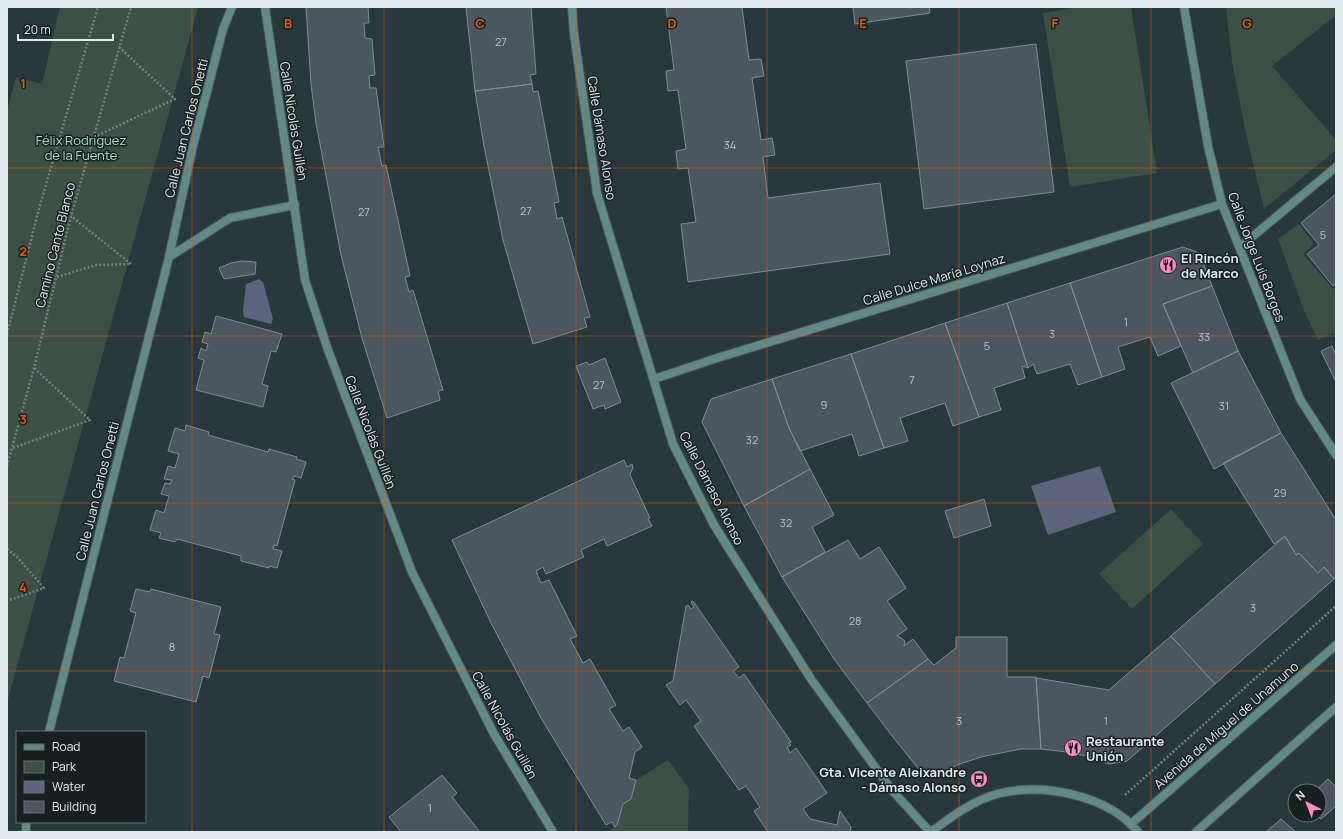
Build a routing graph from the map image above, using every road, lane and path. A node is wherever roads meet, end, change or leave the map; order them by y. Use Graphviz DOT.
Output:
graph roads {
  1 [pos="98,7"];
  2 [pos="131,7"];
  3 [pos="232,7"];
  4 [pos="265,7"];
  5 [pos="572,7"];
  6 [pos="1184,7"];
  7 [pos="119,47"];
  8 [pos="94,137"];
  9 [pos="1336,167"];
  10 [pos="1222,204"];
  11 [pos="295,205"];
  12 [pos="71,216"];
  13 [pos="1240,247"];
  14 [pos="169,257"];
  15 [pos="57,277"];
  16 [pos="7,334"];
  17 [pos="34,368"];
  18 [pos="654,379"];
  19 [pos="13,448"];
  20 [pos="1336,455"];
  21 [pos="7,466"];
  22 [pos="7,549"];
  23 [pos="7,601"];
  24 [pos="1336,606"];
  25 [pos="1336,645"];
  26 [pos="1336,708"];
  27 [pos="49,731"];
  28 [pos="1124,797"];
  29 [pos="1131,824"];
  30 [pos="553,832"];
  31 [pos="931,832"];
  32 [pos="1138,832"];
  33 [pos="1196,832"];
  1 -- 16 [label="path"];
  2 -- 7 [label="path, Camino Canto Blanco"];
  3 -- 14 [label="street, Calle Juan Carlos Onetti"];
  4 -- 11 [label="street, Calle Nicolás Guillén"];
  5 -- 18 [label="street, Calle Dámaso Alonso"];
  6 -- 10 [label="street, Calle Jorge Luis Borges"];
  7 -- 8 [label="path, Camino Canto Blanco"];
  7 -- 8 [label="path"];
  8 -- 12 [label="path, Camino Canto Blanco"];
  9 -- 13 [label="street"];
  10 -- 13 [label="street, Calle Jorge Luis Borges"];
  10 -- 18 [label="street, Calle Dulce María Loynaz"];
  11 -- 14 [label="street"];
  11 -- 30 [label="street, Calle Nicolás Guillén"];
  12 -- 15 [label="path, Camino Canto Blanco"];
  12 -- 15 [label="path"];
  13 -- 20 [label="street, Calle Jorge Luis Borges"];
  14 -- 27 [label="street, Calle Juan Carlos Onetti"];
  15 -- 17 [label="path, Camino Canto Blanco"];
  17 -- 19 [label="path, Camino Canto Blanco"];
  17 -- 19 [label="path"];
  18 -- 31 [label="street, Calle Dámaso Alonso"];
  19 -- 21 [label="path, Camino Canto Blanco"];
  22 -- 23 [label="path"];
  24 -- 28 [label="path"];
  25 -- 29 [label="street, Avenida de Miguel de Unamuno"];
  26 -- 33 [label="street"];
  29 -- 31 [label="street"];
  29 -- 32 [label="street"];
}
